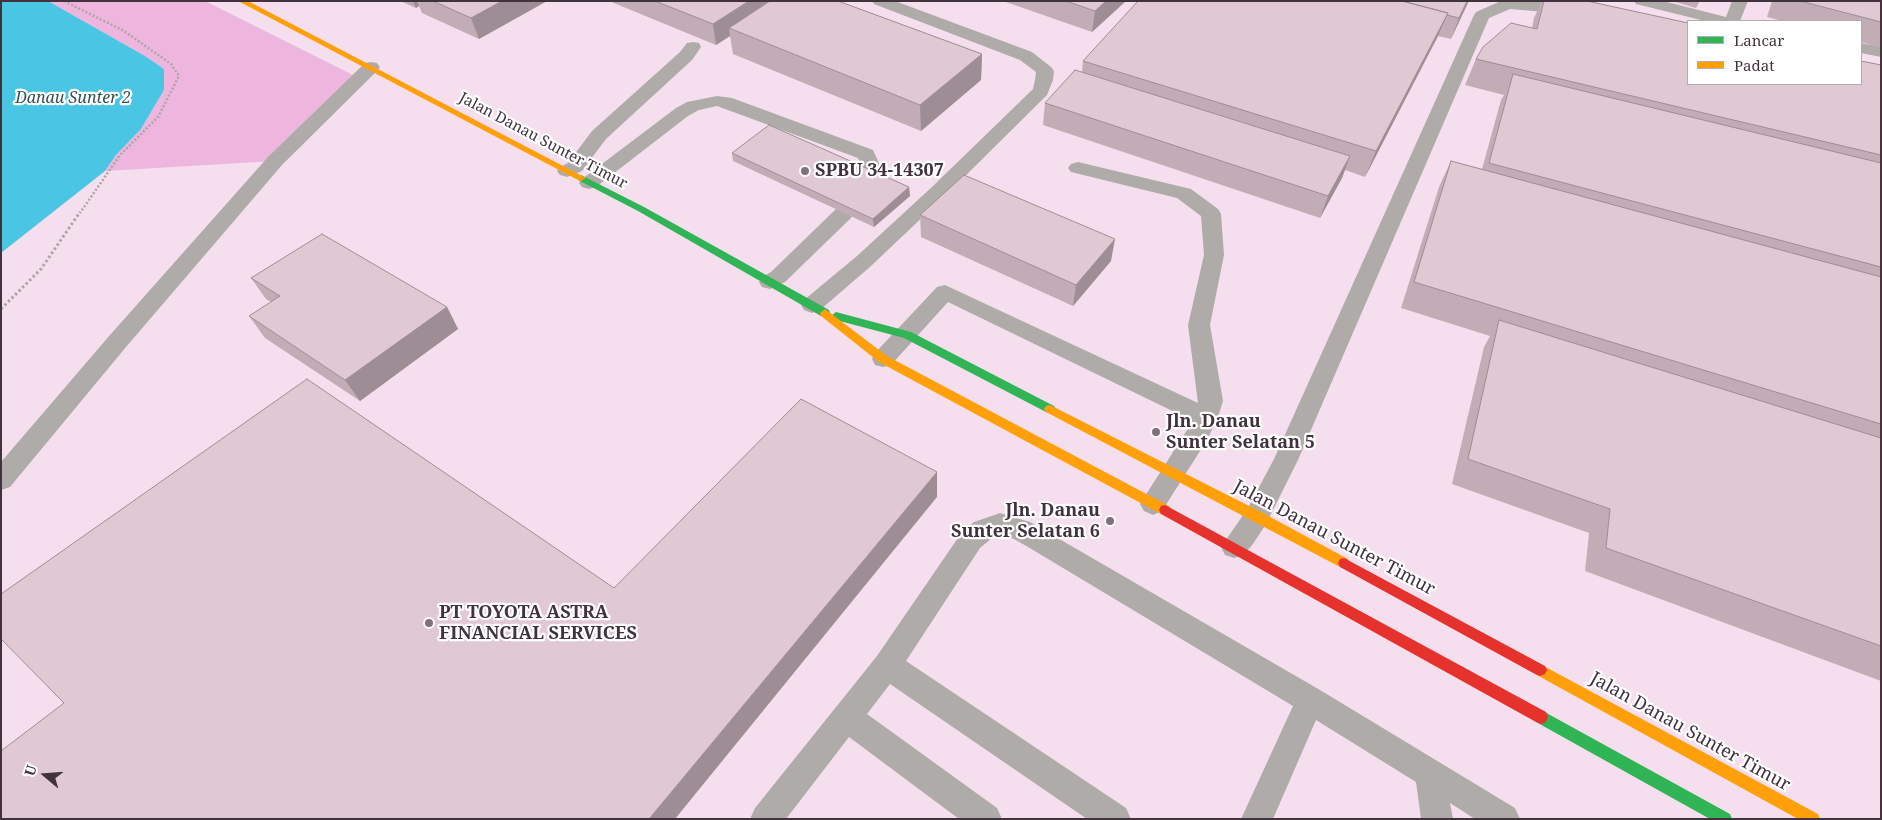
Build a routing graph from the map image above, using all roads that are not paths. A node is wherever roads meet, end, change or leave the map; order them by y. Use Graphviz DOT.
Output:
graph roads {
  1 [pos="242,1"];
  2 [pos="880,1"];
  3 [pos="1642,1"];
  4 [pos="1740,1"];
  5 [pos="1593,18"];
  6 [pos="1720,20"];
  7 [pos="1732,20"];
  8 [pos="692,47"];
  9 [pos="1862,48"];
  10 [pos="1881,52"];
  11 [pos="371,67"];
  12 [pos="1078,168"];
  13 [pos="567,171"];
  14 [pos="878,181"];
  15 [pos="589,183"];
  16 [pos="844,213"];
  17 [pos="770,282"];
  18 [pos="820,310"];
  19 [pos="907,335"];
  20 [pos="883,359"];
  21 [pos="1206,417"];
  22 [pos="1173,473"];
  23 [pos="1,480"];
  24 [pos="1153,504"];
  25 [pos="1257,516"];
  26 [pos="1234,547"];
  27 [pos="887,665"];
  28 [pos="1310,700"];
  29 [pos="846,717"];
  30 [pos="1430,772"];
  31 [pos="766,819"];
  32 [pos="986,819"];
  33 [pos="1115,819"];
  34 [pos="1257,819"];
  35 [pos="1437,819"];
  36 [pos="1504,819"];
  37 [pos="1725,819"];
  38 [pos="1813,819"];
  1 -- 11 [label="main road, Jalan Danau Sunter Timur"];
  2 -- 18 [label="lane"];
  3 -- 6 [label="lane"];
  4 -- 7 [label="lane"];
  5 -- 25 [label="lane"];
  8 -- 13 [label="lane"];
  9 -- 10 [label="lane"];
  11 -- 13 [label="main road, Jalan Danau Sunter Timur"];
  11 -- 23 [label="lane"];
  12 -- 21 [label="lane"];
  13 -- 15 [label="main road, Jalan Danau Sunter Timur"];
  14 -- 15 [label="lane"];
  15 -- 17 [label="main road, Jalan Danau Sunter Timur"];
  16 -- 17 [label="lane"];
  17 -- 18 [label="main road, Jalan Danau Sunter Timur"];
  18 -- 19 [label="main road, Jalan Danau Sunter Timur"];
  18 -- 20 [label="main road, Jalan Danau Sunter Timur"];
  19 -- 20 [label="lane"];
  19 -- 21 [label="lane"];
  19 -- 22 [label="main road, Jalan Danau Sunter Timur"];
  20 -- 24 [label="main road, Jalan Danau Sunter Timur"];
  21 -- 22 [label="lane"];
  22 -- 24 [label="lane"];
  22 -- 25 [label="main road, Jalan Danau Sunter Timur"];
  24 -- 26 [label="main road, Jalan Danau Sunter Timur"];
  25 -- 26 [label="lane"];
  25 -- 38 [label="main road, Jalan Danau Sunter Timur"];
  26 -- 37 [label="main road, Jalan Danau Sunter Timur"];
  27 -- 28 [label="lane"];
  27 -- 29 [label="lane"];
  27 -- 33 [label="lane"];
  28 -- 30 [label="lane"];
  28 -- 34 [label="lane"];
  29 -- 31 [label="lane"];
  29 -- 32 [label="lane"];
  30 -- 35 [label="lane"];
  30 -- 36 [label="lane"];
}
